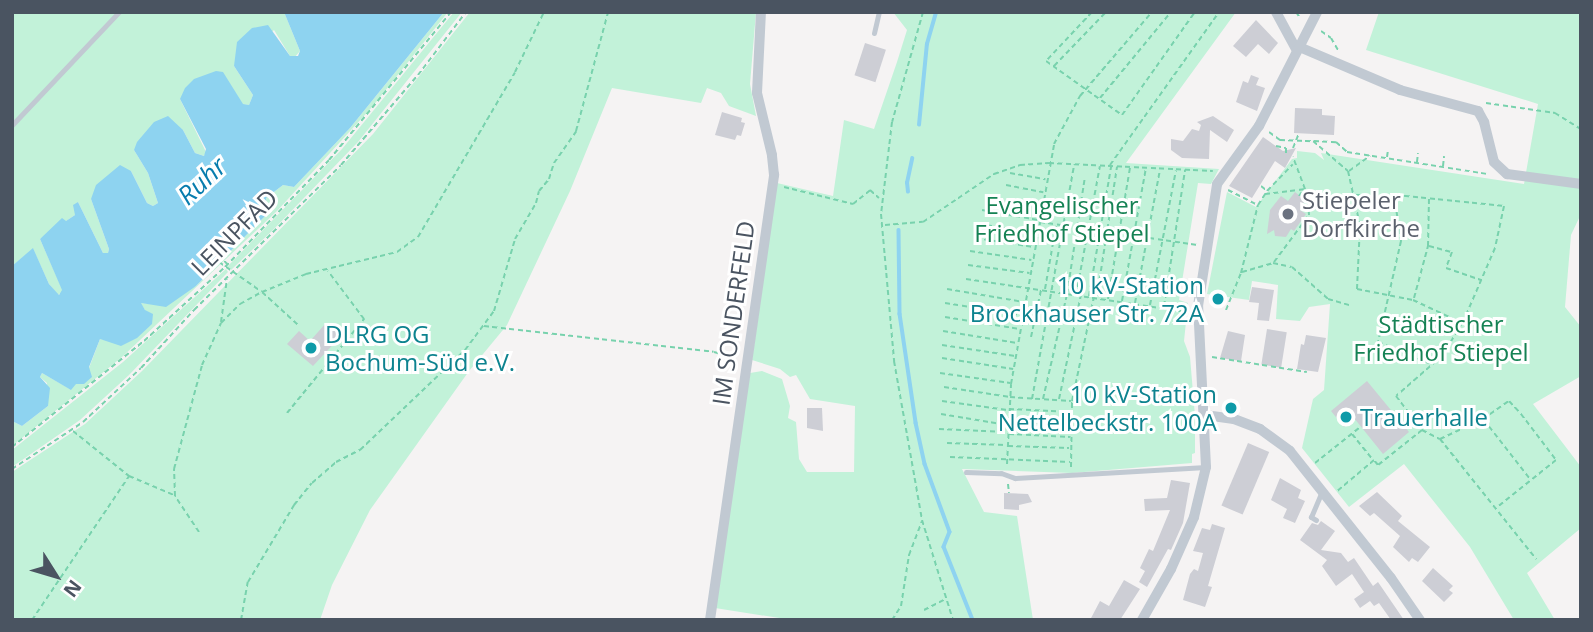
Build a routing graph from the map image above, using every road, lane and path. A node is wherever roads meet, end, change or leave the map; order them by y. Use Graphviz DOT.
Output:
graph roads {
  1 [pos="119,12"];
  2 [pos="451,12"];
  3 [pos="466,12"];
  4 [pos="544,12"];
  5 [pos="608,12"];
  6 [pos="761,12"];
  7 [pos="879,12"];
  8 [pos="923,12"];
  9 [pos="1092,12"];
  10 [pos="1106,12"];
  11 [pos="1152,12"];
  12 [pos="1171,12"];
  13 [pos="1195,12"];
  14 [pos="1219,12"];
  15 [pos="1276,12"];
  16 [pos="1317,12"];
  17 [pos="1309,23"];
  18 [pos="874,33"];
  19 [pos="1296,48"];
  20 [pos="1342,57"];
  21 [pos="1054,66"];
  22 [pos="1085,89"];
  23 [pos="1098,99"];
  24 [pos="12,125"];
  25 [pos="1299,133"];
  26 [pos="1273,135"];
  27 [pos="1286,140"];
  28 [pos="1298,141"];
  29 [pos="1313,141"];
  30 [pos="1276,146"];
  31 [pos="1286,148"];
  32 [pos="1293,148"];
  33 [pos="1388,150"];
  34 [pos="1286,153"];
  35 [pos="1418,153"];
  36 [pos="1371,156"];
  37 [pos="1444,156"];
  38 [pos="1293,157"];
  39 [pos="1386,158"];
  40 [pos="1049,163"];
  41 [pos="1417,163"];
  42 [pos="1074,164"];
  43 [pos="1293,164"];
  44 [pos="1100,165"];
  45 [pos="1110,166"];
  46 [pos="1117,166"];
  47 [pos="1131,166"];
  48 [pos="1146,167"];
  49 [pos="1443,167"];
  50 [pos="1160,168"];
  51 [pos="1176,169"];
  52 [pos="1185,169"];
  53 [pos="1224,172"];
  54 [pos="1348,172"];
  55 [pos="1010,173"];
  56 [pos="1507,174"];
  57 [pos="1084,177"];
  58 [pos="1046,179"];
  59 [pos="772,184"];
  60 [pos="1217,184"];
  61 [pos="1581,184"];
  62 [pos="1006,185"];
  63 [pos="1261,186"];
  64 [pos="1305,189"];
  65 [pos="1044,192"];
  66 [pos="1266,192"];
  67 [pos="1354,195"];
  68 [pos="1394,195"];
  69 [pos="1299,196"];
  70 [pos="989,197"];
  71 [pos="1429,197"];
  72 [pos="880,198"];
  73 [pos="1258,205"];
  74 [pos="1041,206"];
  75 [pos="982,210"];
  76 [pos="1039,221"];
  77 [pos="979,224"];
  78 [pos="884,225"];
  79 [pos="1056,225"];
  80 [pos="1064,226"];
  81 [pos="1075,227"];
  82 [pos="1089,229"];
  83 [pos="1100,231"];
  84 [pos="1106,232"];
  85 [pos="1036,233"];
  86 [pos="1119,233"];
  87 [pos="1134,235"];
  88 [pos="1146,237"];
  89 [pos="976,238"];
  90 [pos="1161,239"];
  91 [pos="1174,241"];
  92 [pos="1186,243"];
  93 [pos="1428,246"];
  94 [pos="1034,248"];
  95 [pos="970,251"];
  96 [pos="223,252"];
  97 [pos="1032,261"];
  98 [pos="219,262"];
  99 [pos="1273,263"];
  100 [pos="226,265"];
  101 [pos="968,265"];
  102 [pos="327,270"];
  103 [pos="232,273"];
  104 [pos="1030,273"];
  105 [pos="1241,273"];
  106 [pos="966,279"];
  107 [pos="1481,280"];
  108 [pos="1027,288"];
  109 [pos="947,289"];
  110 [pos="1041,290"];
  111 [pos="1045,291"];
  112 [pos="261,292"];
  113 [pos="1053,292"];
  114 [pos="1067,293"];
  115 [pos="1389,294"];
  116 [pos="1076,295"];
  117 [pos="1081,296"];
  118 [pos="1089,296"];
  119 [pos="1095,298"];
  120 [pos="1108,299"];
  121 [pos="1413,300"];
  122 [pos="1025,302"];
  123 [pos="1122,302"];
  124 [pos="945,303"];
  125 [pos="1135,303"];
  126 [pos="1150,306"];
  127 [pos="1352,306"];
  128 [pos="1163,308"];
  129 [pos="1226,310"];
  130 [pos="1181,311"];
  131 [pos="1023,315"];
  132 [pos="945,317"];
  133 [pos="221,323"];
  134 [pos="1462,323"];
  135 [pos="298,325"];
  136 [pos="483,326"];
  137 [pos="1021,329"];
  138 [pos="943,331"];
  139 [pos="1031,337"];
  140 [pos="1018,343"];
  141 [pos="942,345"];
  142 [pos="1201,355"];
  143 [pos="1016,356"];
  144 [pos="942,358"];
  145 [pos="747,363"];
  146 [pos="1432,365"];
  147 [pos="314,369"];
  148 [pos="1014,369"];
  149 [pos="1307,372"];
  150 [pos="318,373"];
  151 [pos="940,373"];
  152 [pos="1011,384"];
  153 [pos="944,387"];
  154 [pos="1010,397"];
  155 [pos="1032,398"];
  156 [pos="1043,399"];
  157 [pos="1058,400"];
  158 [pos="942,401"];
  159 [pos="1072,401"];
  160 [pos="1008,410"];
  161 [pos="1072,412"];
  162 [pos="287,413"];
  163 [pos="941,414"];
  164 [pos="1205,415"];
  165 [pos="1483,419"];
  166 [pos="1008,423"];
  167 [pos="1072,425"];
  168 [pos="1359,428"];
  169 [pos="939,429"];
  170 [pos="72,430"];
  171 [pos="1422,430"];
  172 [pos="1008,433"];
  173 [pos="1352,434"];
  174 [pos="1072,437"];
  175 [pos="1440,439"];
  176 [pos="947,443"];
  177 [pos="1007,446"];
  178 [pos="12,447"];
  179 [pos="1072,448"];
  180 [pos="950,457"];
  181 [pos="1007,458"];
  182 [pos="1374,460"];
  183 [pos="1071,462"];
  184 [pos="1206,467"];
  185 [pos="12,469"];
  186 [pos="1306,470"];
  187 [pos="966,472"];
  188 [pos="1071,475"];
  189 [pos="129,476"];
  190 [pos="1007,476"];
  191 [pos="1531,480"];
  192 [pos="1009,493"];
  193 [pos="1325,495"];
  194 [pos="175,496"];
  195 [pos="1496,508"];
  196 [pos="922,520"];
  197 [pos="1316,520"];
  198 [pos="199,532"];
  199 [pos="1536,559"];
  200 [pos="947,598"];
  201 [pos="924,610"];
  202 [pos="32,620"];
  203 [pos="242,620"];
  204 [pos="710,620"];
  205 [pos="892,620"];
  206 [pos="953,620"];
  207 [pos="1142,620"];
  208 [pos="1420,620"];
  1 -- 24 [label="lane"];
  2 -- 100 [label="path, LEINPFAD"];
  3 -- 103 [label="path"];
  4 -- 102 [label="path"];
  5 -- 136 [label="path"];
  6 -- 59 [label="street, IM SONDERFELD"];
  7 -- 18 [label="lane"];
  8 -- 72 [label="path"];
  9 -- 21 [label="path"];
  10 -- 21 [label="path"];
  11 -- 22 [label="path"];
  12 -- 23 [label="path"];
  13 -- 23 [label="path"];
  14 -- 45 [label="path"];
  15 -- 19 [label="street"];
  16 -- 17 [label="street"];
  17 -- 19 [label="street"];
  17 -- 20 [label="path"];
  19 -- 53 [label="street"];
  19 -- 56 [label="street"];
  21 -- 22 [label="path"];
  22 -- 23 [label="path"];
  22 -- 40 [label="path"];
  25 -- 28 [label="path"];
  26 -- 27 [label="path"];
  27 -- 28 [label="path"];
  27 -- 31 [label="path"];
  28 -- 29 [label="path"];
  28 -- 32 [label="path"];
  29 -- 36 [label="path"];
  29 -- 54 [label="path"];
  30 -- 31 [label="path"];
  31 -- 34 [label="path"];
  33 -- 39 [label="path"];
  35 -- 41 [label="path"];
  36 -- 39 [label="path"];
  36 -- 54 [label="path"];
  37 -- 49 [label="path"];
  38 -- 43 [label="path"];
  39 -- 41 [label="path"];
  40 -- 42 [label="path"];
  40 -- 58 [label="path"];
  40 -- 78 [label="path"];
  41 -- 49 [label="path"];
  42 -- 44 [label="path"];
  42 -- 80 [label="path"];
  43 -- 64 [label="path"];
  43 -- 66 [label="path"];
  44 -- 45 [label="path"];
  44 -- 82 [label="path"];
  45 -- 46 [label="path"];
  45 -- 83 [label="path"];
  46 -- 47 [label="path"];
  46 -- 84 [label="path"];
  47 -- 48 [label="path"];
  47 -- 86 [label="path"];
  48 -- 50 [label="path"];
  48 -- 87 [label="path"];
  49 -- 56 [label="path"];
  50 -- 51 [label="path"];
  50 -- 88 [label="path"];
  51 -- 52 [label="path"];
  51 -- 90 [label="path"];
  52 -- 53 [label="path"];
  52 -- 91 [label="path"];
  53 -- 60 [label="street"];
  54 -- 67 [label="path"];
  55 -- 58 [label="path"];
  56 -- 61 [label="street"];
  57 -- 81 [label="path"];
  58 -- 65 [label="path"];
  59 -- 72 [label="path"];
  59 -- 145 [label="street, IM SONDERFELD"];
  60 -- 73 [label="path"];
  60 -- 142 [label="street"];
  62 -- 65 [label="path"];
  63 -- 66 [label="path"];
  64 -- 66 [label="path"];
  64 -- 69 [label="path"];
  64 -- 99 [label="path"];
  65 -- 74 [label="path"];
  66 -- 73 [label="path"];
  67 -- 68 [label="path"];
  67 -- 115 [label="path"];
  68 -- 71 [label="path"];
  68 -- 115 [label="path"];
  70 -- 74 [label="path"];
  71 -- 93 [label="path"];
  71 -- 107 [label="path"];
  72 -- 78 [label="path"];
  73 -- 105 [label="path"];
  74 -- 76 [label="path"];
  75 -- 76 [label="path"];
  76 -- 79 [label="path"];
  76 -- 85 [label="path"];
  77 -- 85 [label="path"];
  78 -- 196 [label="path"];
  79 -- 80 [label="path"];
  79 -- 111 [label="path"];
  80 -- 81 [label="path"];
  80 -- 113 [label="path"];
  81 -- 82 [label="path"];
  81 -- 114 [label="path"];
  82 -- 83 [label="path"];
  82 -- 116 [label="path"];
  83 -- 84 [label="path"];
  83 -- 118 [label="path"];
  84 -- 86 [label="path"];
  84 -- 119 [label="path"];
  85 -- 94 [label="path"];
  86 -- 87 [label="path"];
  86 -- 120 [label="path"];
  87 -- 88 [label="path"];
  87 -- 123 [label="path"];
  88 -- 90 [label="path"];
  88 -- 125 [label="path"];
  89 -- 94 [label="path"];
  90 -- 91 [label="path"];
  90 -- 126 [label="path"];
  91 -- 92 [label="path"];
  91 -- 128 [label="path"];
  93 -- 107 [label="path"];
  93 -- 121 [label="path"];
  94 -- 97 [label="path"];
  95 -- 97 [label="path"];
  96 -- 100 [label="path"];
  97 -- 104 [label="path"];
  98 -- 100 [label="path"];
  99 -- 105 [label="path"];
  99 -- 127 [label="path"];
  100 -- 103 [label="path"];
  100 -- 178 [label="path, LEINPFAD"];
  101 -- 104 [label="path"];
  102 -- 112 [label="path"];
  102 -- 150 [label="path"];
  103 -- 112 [label="path"];
  103 -- 133 [label="path"];
  103 -- 170 [label="path"];
  104 -- 108 [label="path"];
  105 -- 129 [label="path"];
  106 -- 108 [label="path"];
  107 -- 134 [label="path"];
  108 -- 110 [label="path"];
  108 -- 122 [label="path"];
  109 -- 122 [label="path"];
  110 -- 111 [label="path"];
  110 -- 139 [label="path"];
  111 -- 113 [label="path"];
  112 -- 133 [label="path"];
  112 -- 135 [label="path"];
  113 -- 114 [label="path"];
  113 -- 155 [label="path"];
  114 -- 116 [label="path"];
  114 -- 156 [label="path"];
  115 -- 121 [label="path"];
  115 -- 146 [label="path"];
  116 -- 117 [label="path"];
  117 -- 118 [label="path"];
  117 -- 157 [label="path"];
  118 -- 119 [label="path"];
  119 -- 120 [label="path"];
  119 -- 159 [label="path"];
  120 -- 123 [label="path"];
  121 -- 134 [label="path"];
  122 -- 131 [label="path"];
  123 -- 125 [label="path"];
  124 -- 131 [label="path"];
  125 -- 126 [label="path"];
  126 -- 128 [label="path"];
  128 -- 130 [label="path"];
  131 -- 137 [label="path"];
  132 -- 137 [label="path"];
  133 -- 194 [label="path"];
  134 -- 146 [label="path"];
  136 -- 145 [label="path"];
  136 -- 203 [label="path"];
  137 -- 140 [label="path"];
  138 -- 140 [label="path"];
  140 -- 143 [label="path"];
  141 -- 143 [label="path"];
  142 -- 149 [label="path"];
  142 -- 164 [label="street"];
  143 -- 148 [label="path"];
  144 -- 148 [label="path"];
  145 -- 204 [label="street, IM SONDERFELD"];
  146 -- 171 [label="path"];
  147 -- 150 [label="path"];
  148 -- 152 [label="path"];
  150 -- 162 [label="path"];
  151 -- 152 [label="path"];
  152 -- 154 [label="path"];
  153 -- 154 [label="path"];
  154 -- 155 [label="path"];
  154 -- 160 [label="path"];
  155 -- 156 [label="path"];
  156 -- 157 [label="path"];
  157 -- 159 [label="path"];
  158 -- 160 [label="path"];
  159 -- 161 [label="path"];
  160 -- 161 [label="path"];
  160 -- 166 [label="path"];
  161 -- 167 [label="path"];
  163 -- 166 [label="path"];
  164 -- 184 [label="street"];
  164 -- 186 [label="street"];
  165 -- 175 [label="path"];
  165 -- 191 [label="path"];
  165 -- 191 [label="path"];
  166 -- 167 [label="path"];
  166 -- 172 [label="path"];
  167 -- 174 [label="path"];
  168 -- 173 [label="path"];
  169 -- 172 [label="path"];
  170 -- 185 [label="path"];
  170 -- 189 [label="path"];
  171 -- 175 [label="path"];
  171 -- 182 [label="path"];
  172 -- 174 [label="path"];
  172 -- 177 [label="path"];
  173 -- 182 [label="path"];
  173 -- 186 [label="path"];
  174 -- 179 [label="path"];
  175 -- 195 [label="path"];
  176 -- 177 [label="path"];
  177 -- 179 [label="path"];
  177 -- 181 [label="path"];
  179 -- 183 [label="path"];
  180 -- 181 [label="path"];
  181 -- 183 [label="path"];
  181 -- 190 [label="path"];
  182 -- 193 [label="path"];
  183 -- 188 [label="path"];
  184 -- 188 [label="lane"];
  184 -- 207 [label="street"];
  186 -- 193 [label="street"];
  187 -- 190 [label="lane"];
  188 -- 190 [label="lane"];
  189 -- 194 [label="path"];
  189 -- 202 [label="path"];
  190 -- 192 [label="path"];
  191 -- 195 [label="path"];
  193 -- 197 [label="lane"];
  193 -- 208 [label="street"];
  194 -- 198 [label="path"];
  195 -- 199 [label="path"];
  196 -- 200 [label="path"];
  196 -- 205 [label="path"];
  200 -- 201 [label="path"];
  200 -- 206 [label="path"];
}
